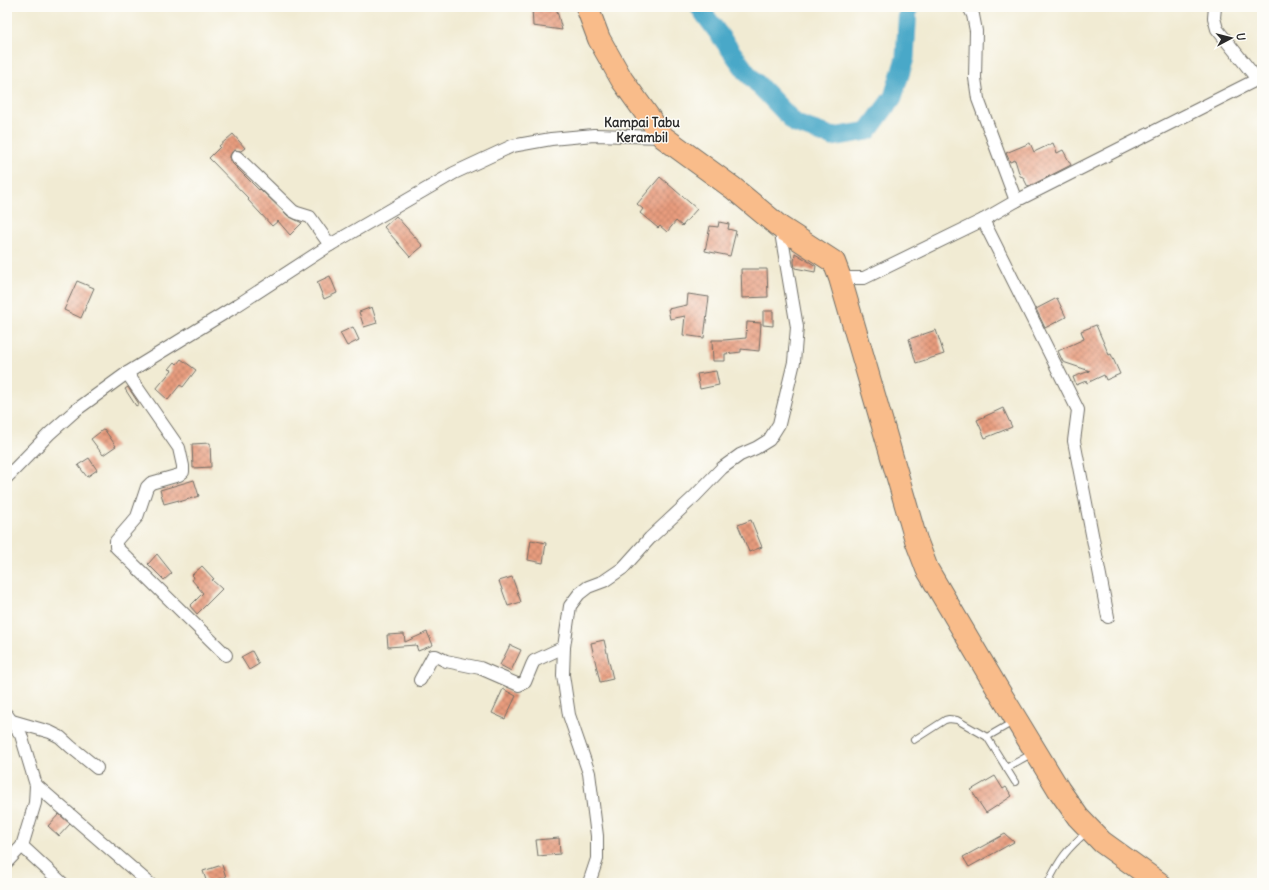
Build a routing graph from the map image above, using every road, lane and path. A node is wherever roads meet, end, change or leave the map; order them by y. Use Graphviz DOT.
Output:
graph roads {
  1 [pos="587,7"];
  2 [pos="969,7"];
  3 [pos="1215,7"];
  4 [pos="1260,78"];
  5 [pos="663,137"];
  6 [pos="237,157"];
  7 [pos="1016,201"];
  8 [pos="983,220"];
  9 [pos="780,227"];
  10 [pos="330,245"];
  11 [pos="840,278"];
  12 [pos="127,373"];
  13 [pos="7,477"];
  14 [pos="1108,617"];
  15 [pos="564,647"];
  16 [pos="226,655"];
  17 [pos="420,680"];
  18 [pos="10,718"];
  19 [pos="1016,720"];
  20 [pos="987,737"];
  21 [pos="914,740"];
  22 [pos="1036,752"];
  23 [pos="97,768"];
  24 [pos="1006,768"];
  25 [pos="1015,782"];
  26 [pos="36,784"];
  27 [pos="1089,830"];
  28 [pos="22,846"];
  29 [pos="7,862"];
  30 [pos="62,883"];
  31 [pos="149,883"];
  32 [pos="589,883"];
  33 [pos="1048,883"];
  34 [pos="1159,883"];
  1 -- 5 [label="highway"];
  2 -- 7 [label="street"];
  3 -- 4 [label="street"];
  4 -- 7 [label="street"];
  5 -- 9 [label="highway"];
  5 -- 10 [label="street"];
  6 -- 10 [label="street"];
  7 -- 8 [label="street"];
  8 -- 11 [label="street"];
  8 -- 14 [label="street"];
  9 -- 11 [label="highway"];
  9 -- 15 [label="street"];
  10 -- 12 [label="street"];
  11 -- 19 [label="highway"];
  12 -- 13 [label="street"];
  12 -- 16 [label="street"];
  15 -- 17 [label="street"];
  15 -- 32 [label="street"];
  18 -- 23 [label="street"];
  18 -- 26 [label="street"];
  19 -- 20 [label="lane"];
  19 -- 22 [label="highway"];
  20 -- 21 [label="lane"];
  20 -- 24 [label="lane"];
  22 -- 24 [label="lane"];
  22 -- 27 [label="highway"];
  24 -- 25 [label="lane"];
  26 -- 28 [label="street"];
  26 -- 31 [label="street"];
  27 -- 33 [label="lane"];
  27 -- 34 [label="highway"];
  28 -- 29 [label="street"];
  28 -- 30 [label="street"];
}
